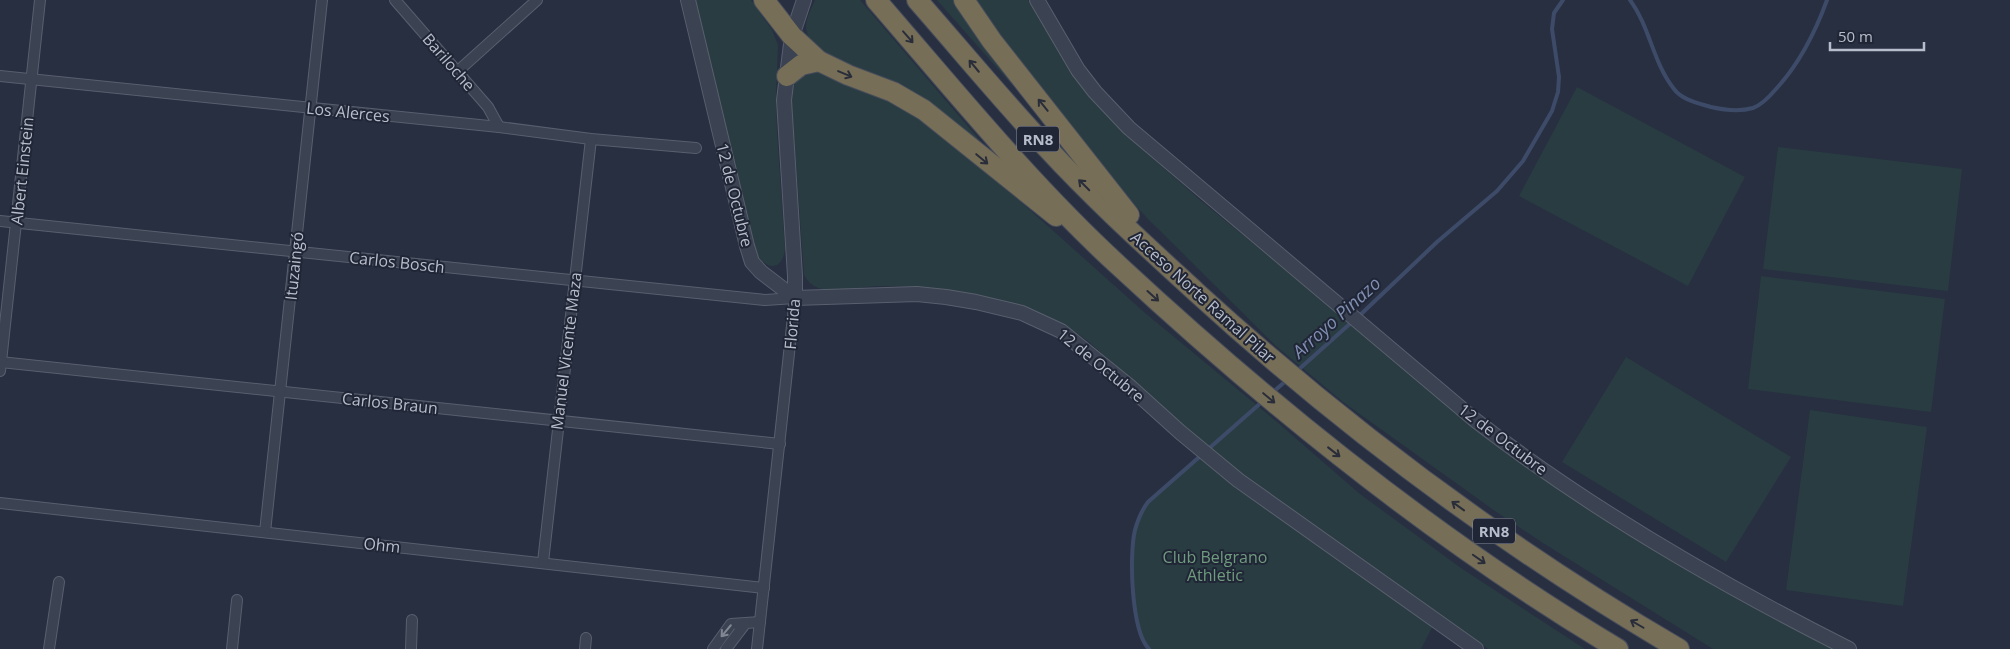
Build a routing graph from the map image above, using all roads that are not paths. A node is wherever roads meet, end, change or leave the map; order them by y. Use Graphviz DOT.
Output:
graph roads {
  1 [pos="40,0"];
  2 [pos="322,0"];
  3 [pos="394,0"];
  4 [pos="537,0"];
  5 [pos="688,0"];
  6 [pos="764,0"];
  7 [pos="804,0"];
  8 [pos="876,0"];
  9 [pos="917,0"];
  10 [pos="964,0"];
  11 [pos="1036,0"];
  12 [pos="792,36"];
  13 [pos="818,61"];
  14 [pos="458,71"];
  15 [pos="0,76"];
  16 [pos="786,76"];
  17 [pos="31,80"];
  18 [pos="310,108"];
  19 [pos="499,127"];
  20 [pos="591,139"];
  21 [pos="696,148"];
  22 [pos="0,221"];
  23 [pos="16,222"];
  24 [pos="295,252"];
  25 [pos="1117,264"];
  26 [pos="1170,268"];
  27 [pos="575,280"];
  28 [pos="795,298"];
  29 [pos="0,365"];
  30 [pos="280,392"];
  31 [pos="558,421"];
  32 [pos="780,444"];
  33 [pos="0,503"];
  34 [pos="264,532"];
  35 [pos="543,562"];
  36 [pos="59,582"];
  37 [pos="764,588"];
  38 [pos="237,600"];
  39 [pos="412,620"];
  40 [pos="760,622"];
  41 [pos="745,624"];
  42 [pos="49,649"];
  43 [pos="232,649"];
  44 [pos="411,649"];
  45 [pos="713,649"];
  46 [pos="726,649"];
  47 [pos="757,649"];
  48 [pos="1476,649"];
  49 [pos="1618,649"];
  50 [pos="1679,649"];
  51 [pos="1849,649"];
  1 -- 17 [label="street, Albert Einstein"];
  2 -- 18 [label="street, Ituzaingó"];
  3 -- 14 [label="street, Bariloche"];
  4 -- 14 [label="street"];
  5 -- 28 [label="street, 12 de Octubre"];
  6 -- 12 [label="highway"];
  7 -- 12 [label="street, Florida"];
  8 -- 25 [label="highway, Acceso Norte Ramal Pilar / RN8, one-way"];
  26 -- 9 [label="highway, Acceso Norte Ramal Pilar / RN8, one-way"];
  26 -- 10 [label="highway, one-way"];
  11 -- 51 [label="street, 12 de Octubre"];
  12 -- 13 [label="highway"];
  12 -- 16 [label="street, Florida"];
  13 -- 16 [label="highway"];
  13 -- 25 [label="highway, one-way"];
  14 -- 19 [label="street, Bariloche"];
  15 -- 17 [label="street, Los Alerces"];
  16 -- 28 [label="street, Florida"];
  17 -- 18 [label="street, Los Alerces"];
  17 -- 23 [label="street, Albert Einstein"];
  18 -- 19 [label="street, Los Alerces"];
  18 -- 24 [label="street, Ituzaingó"];
  19 -- 20 [label="street, Los Alerces"];
  20 -- 21 [label="street, Los Alerces"];
  20 -- 27 [label="street, Manuel Vicente Maza"];
  22 -- 23 [label="street, Carlos Bosch"];
  23 -- 24 [label="street, Carlos Bosch"];
  23 -- 29 [label="street, Albert Einstein"];
  24 -- 27 [label="street, Carlos Bosch"];
  24 -- 30 [label="street, Ituzaingó"];
  25 -- 49 [label="highway, Acceso Norte Ramal Pilar / RN8, one-way"];
  50 -- 26 [label="highway, Acceso Norte Ramal Pilar / RN8, one-way"];
  27 -- 28 [label="street, Carlos Bosch"];
  27 -- 31 [label="street, Manuel Vicente Maza"];
  28 -- 32 [label="street, Florida"];
  28 -- 48 [label="street, 12 de Octubre"];
  29 -- 30 [label="street, Carlos Braun"];
  30 -- 31 [label="street, Carlos Braun"];
  30 -- 34 [label="street, Ituzaingó"];
  31 -- 32 [label="street, Carlos Braun"];
  31 -- 35 [label="street, Manuel Vicente Maza"];
  32 -- 37 [label="street, Florida"];
  33 -- 34 [label="street, Ohm"];
  34 -- 35 [label="street, Ohm"];
  35 -- 37 [label="street, Ohm"];
  36 -- 42 [label="street"];
  37 -- 40 [label="street, Florida"];
  38 -- 43 [label="street"];
  39 -- 44 [label="street"];
  40 -- 41 [label="street"];
  40 -- 47 [label="street, Florida"];
  41 -- 45 [label="street, one-way"];
  41 -- 46 [label="street"];
}
